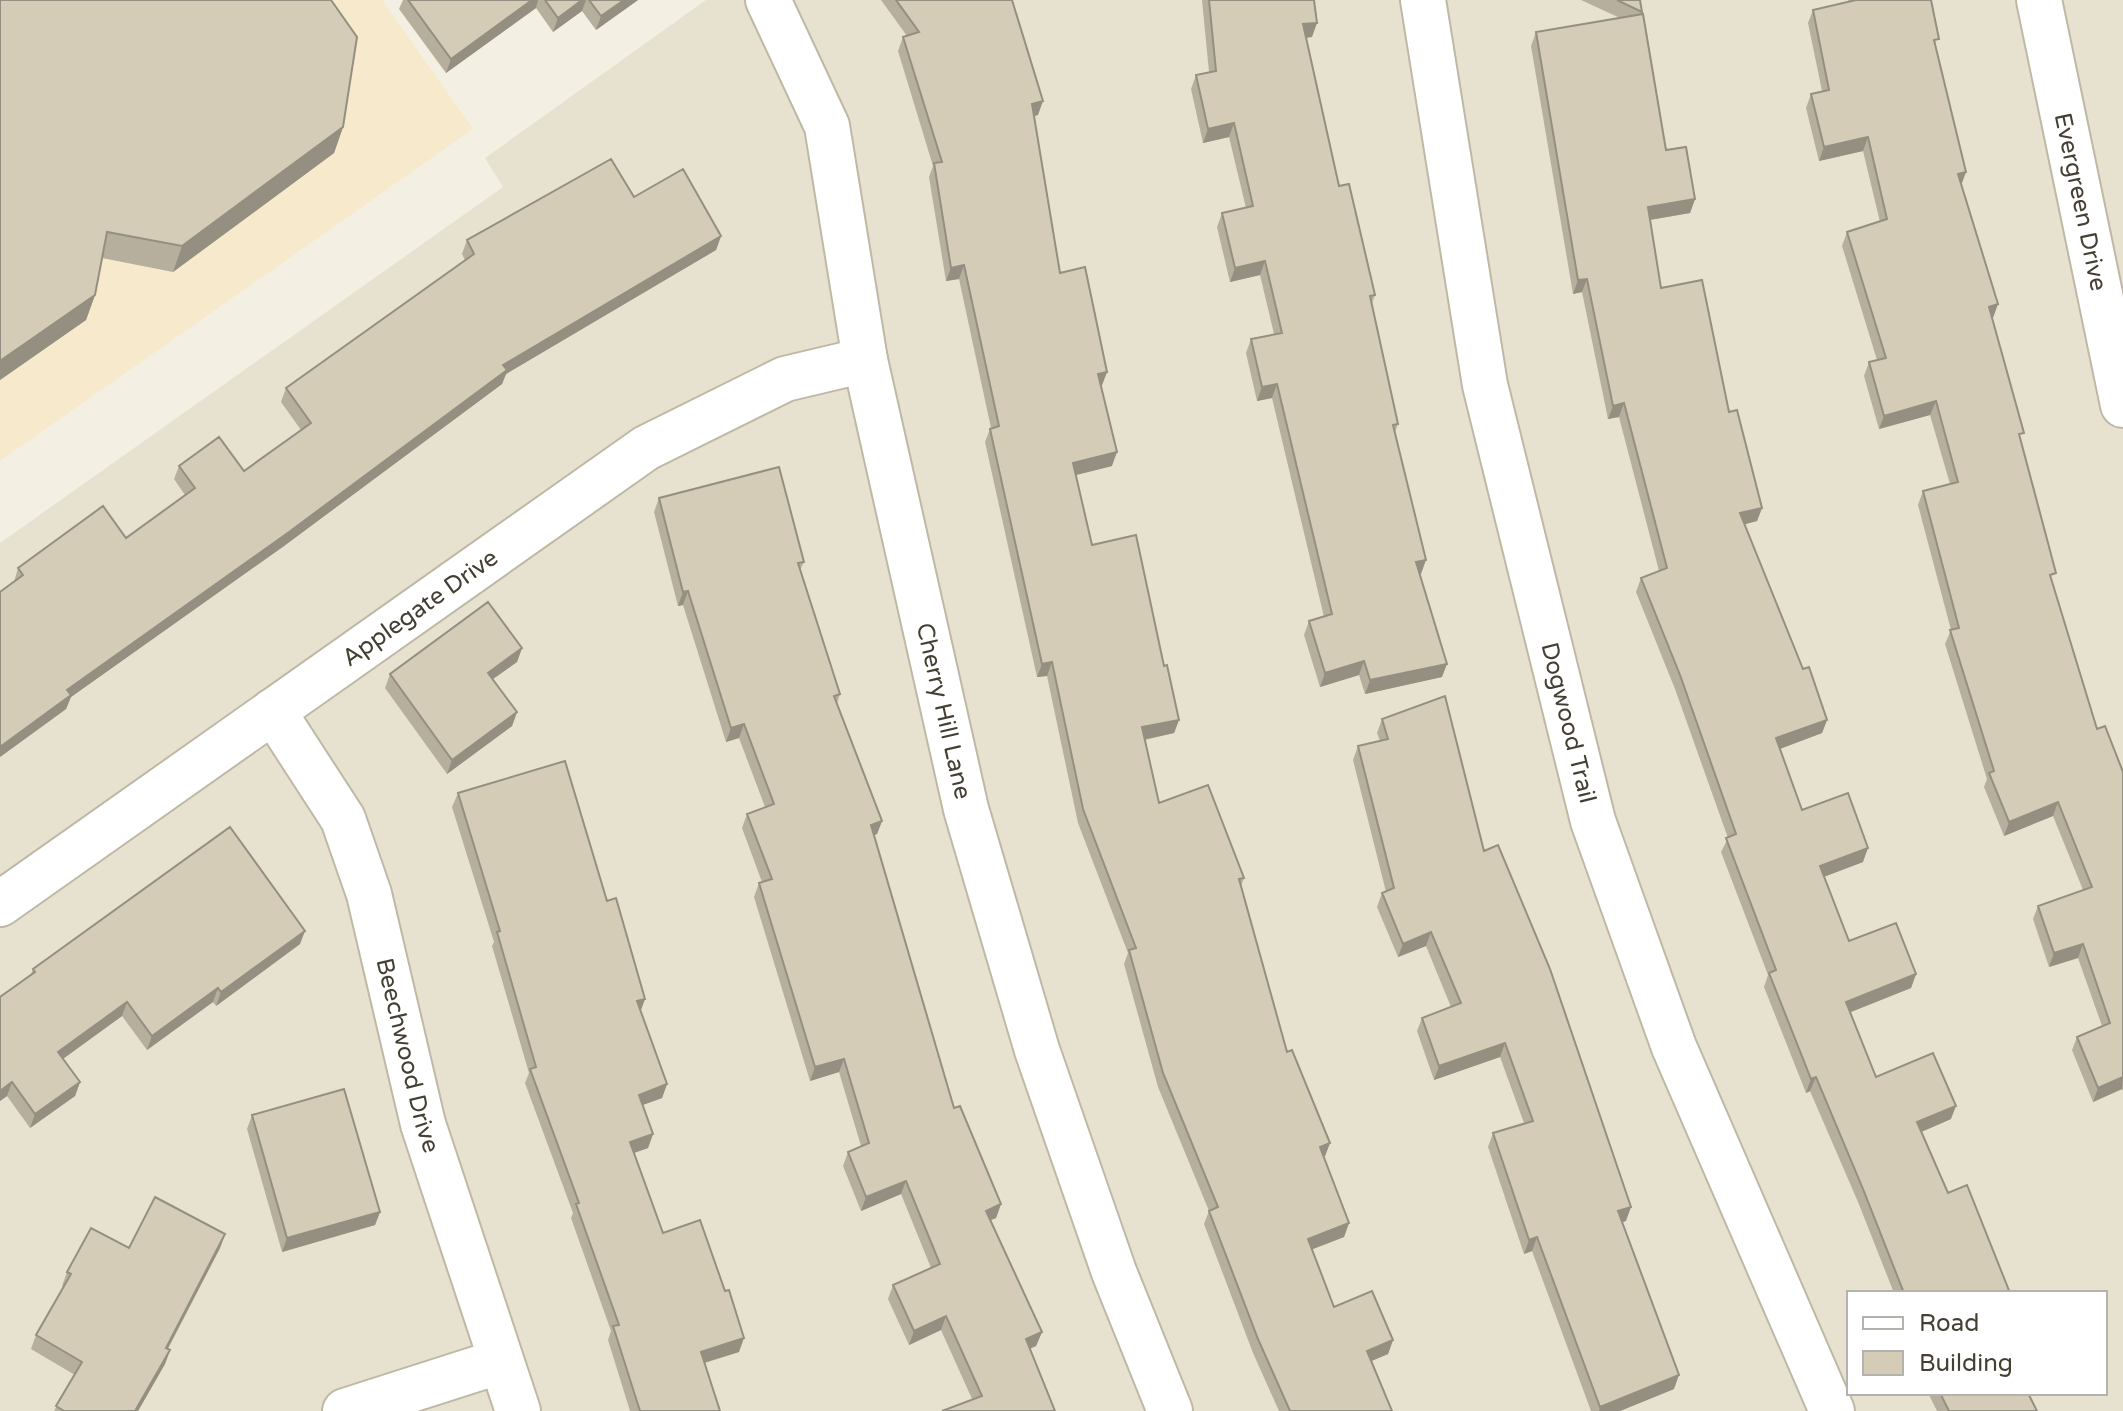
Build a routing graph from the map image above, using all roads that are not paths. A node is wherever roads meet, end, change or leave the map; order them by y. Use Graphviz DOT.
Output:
graph roads {
  1 [pos="768,0"];
  2 [pos="1423,0"];
  3 [pos="2039,0"];
  4 [pos="865,360"];
  5 [pos="2123,405"];
  6 [pos="273,711"];
  7 [pos="0,904"];
  8 [pos="501,1361"];
  9 [pos="345,1411"];
  10 [pos="518,1411"];
  11 [pos="1170,1411"];
  12 [pos="1832,1411"];
  1 -- 4 [label="street, Cherry Hill Lane"];
  2 -- 12 [label="street, Dogwood Trail"];
  3 -- 5 [label="street, Evergreen Drive"];
  4 -- 6 [label="street, Applegate Drive"];
  4 -- 11 [label="street, Cherry Hill Lane"];
  6 -- 7 [label="street, Applegate Drive"];
  6 -- 8 [label="street, Beechwood Drive"];
  8 -- 9 [label="street"];
  8 -- 10 [label="street, Beechwood Drive"];
}
